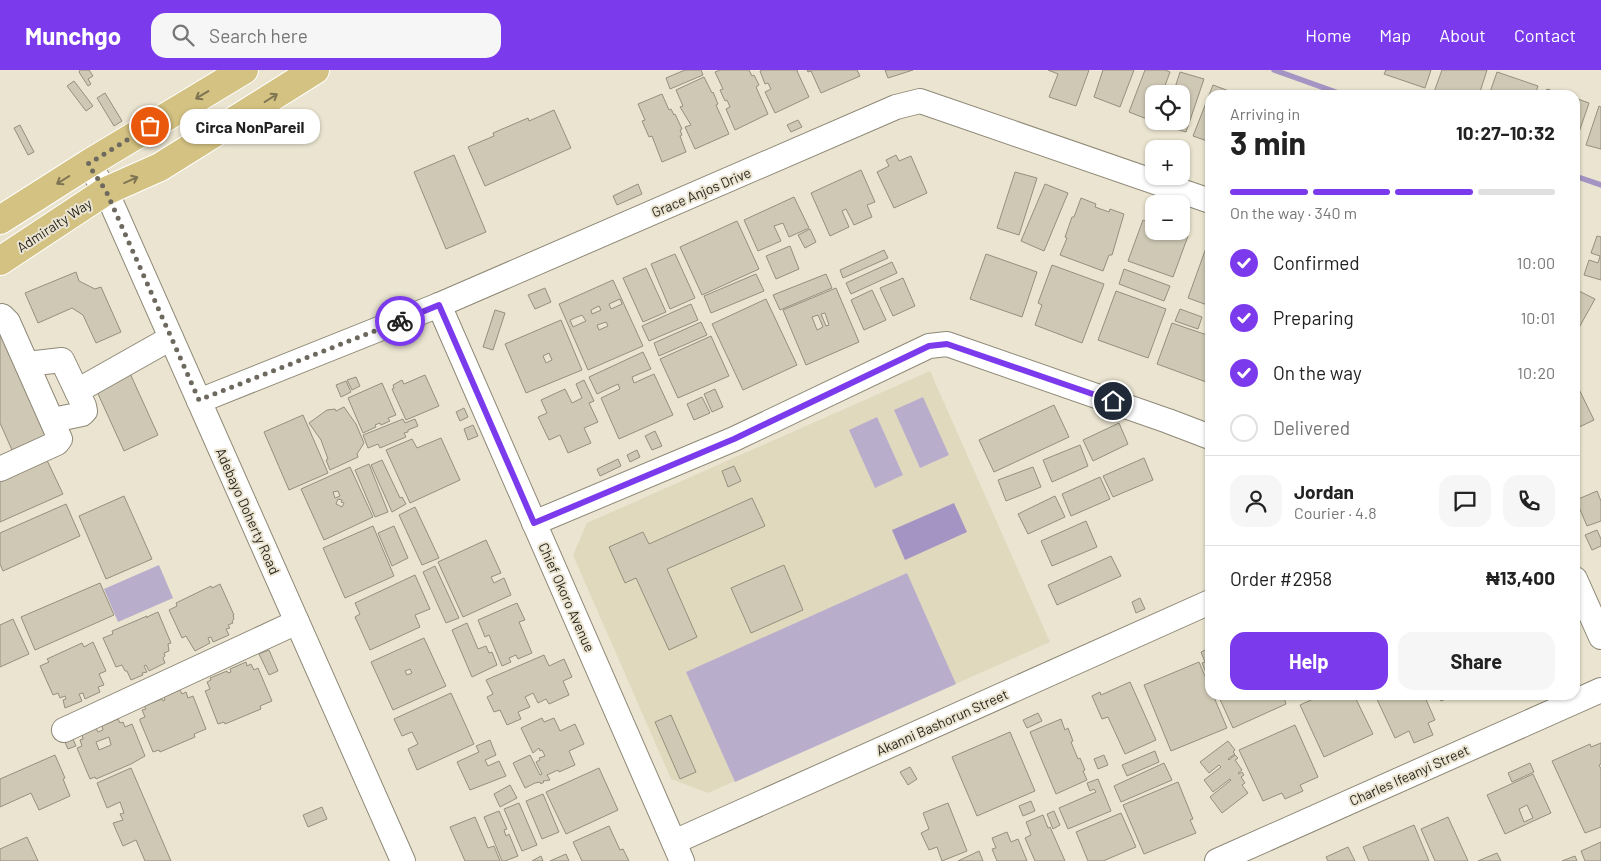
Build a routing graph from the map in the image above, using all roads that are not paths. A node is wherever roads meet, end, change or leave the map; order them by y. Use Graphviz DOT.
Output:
graph roads {
  1 [pos="244,70"];
  2 [pos="315,70"];
  3 [pos="88,164"];
  4 [pos="106,191"];
  5 [pos="1205,199"];
  6 [pos="0,220"];
  7 [pos="0,260"];
  8 [pos="439,305"];
  9 [pos="0,317"];
  10 [pos="171,338"];
  11 [pos="27,364"];
  12 [pos="77,391"];
  13 [pos="199,400"];
  14 [pos="53,420"];
  15 [pos="1205,435"];
  16 [pos="1,466"];
  17 [pos="534,523"];
  18 [pos="1580,590"];
  19 [pos="1205,604"];
  20 [pos="296,622"];
  21 [pos="1601,637"];
  22 [pos="1601,690"];
  23 [pos="1580,699"];
  24 [pos="1579,700"];
  25 [pos="64,730"];
  26 [pos="678,852"];
  27 [pos="402,861"];
  28 [pos="1217,861"];
  1 -- 3 [label="main road, one-way"];
  4 -- 2 [label="main road, Admiralty Way, one-way"];
  3 -- 4 [label="street, Adebayo Doherty Road"];
  3 -- 6 [label="main road, one-way"];
  4 -- 7 [label="main road, Admiralty Way"];
  4 -- 10 [label="street, Adebayo Doherty Road"];
  5 -- 8 [label="street, Grace Anjos Drive"];
  8 -- 13 [label="street, Grace Anjos Drive"];
  8 -- 17 [label="street, Chief Okoro Avenue"];
  9 -- 11 [label="street"];
  10 -- 12 [label="street"];
  10 -- 13 [label="street, Adebayo Doherty Road"];
  11 -- 12 [label="street"];
  11 -- 14 [label="street"];
  12 -- 14 [label="street"];
  13 -- 20 [label="street, Adebayo Doherty Road"];
  14 -- 16 [label="street"];
  15 -- 17 [label="street"];
  17 -- 26 [label="street, Chief Okoro Avenue"];
  18 -- 21 [label="street"];
  19 -- 26 [label="street, Akanni Bashorun Street"];
  20 -- 25 [label="street"];
  20 -- 27 [label="street, Adebayo Doherty Road"];
  22 -- 23 [label="street, Charles Ifeanyi Street"];
  24 -- 28 [label="street, Charles Ifeanyi Street"];
}
